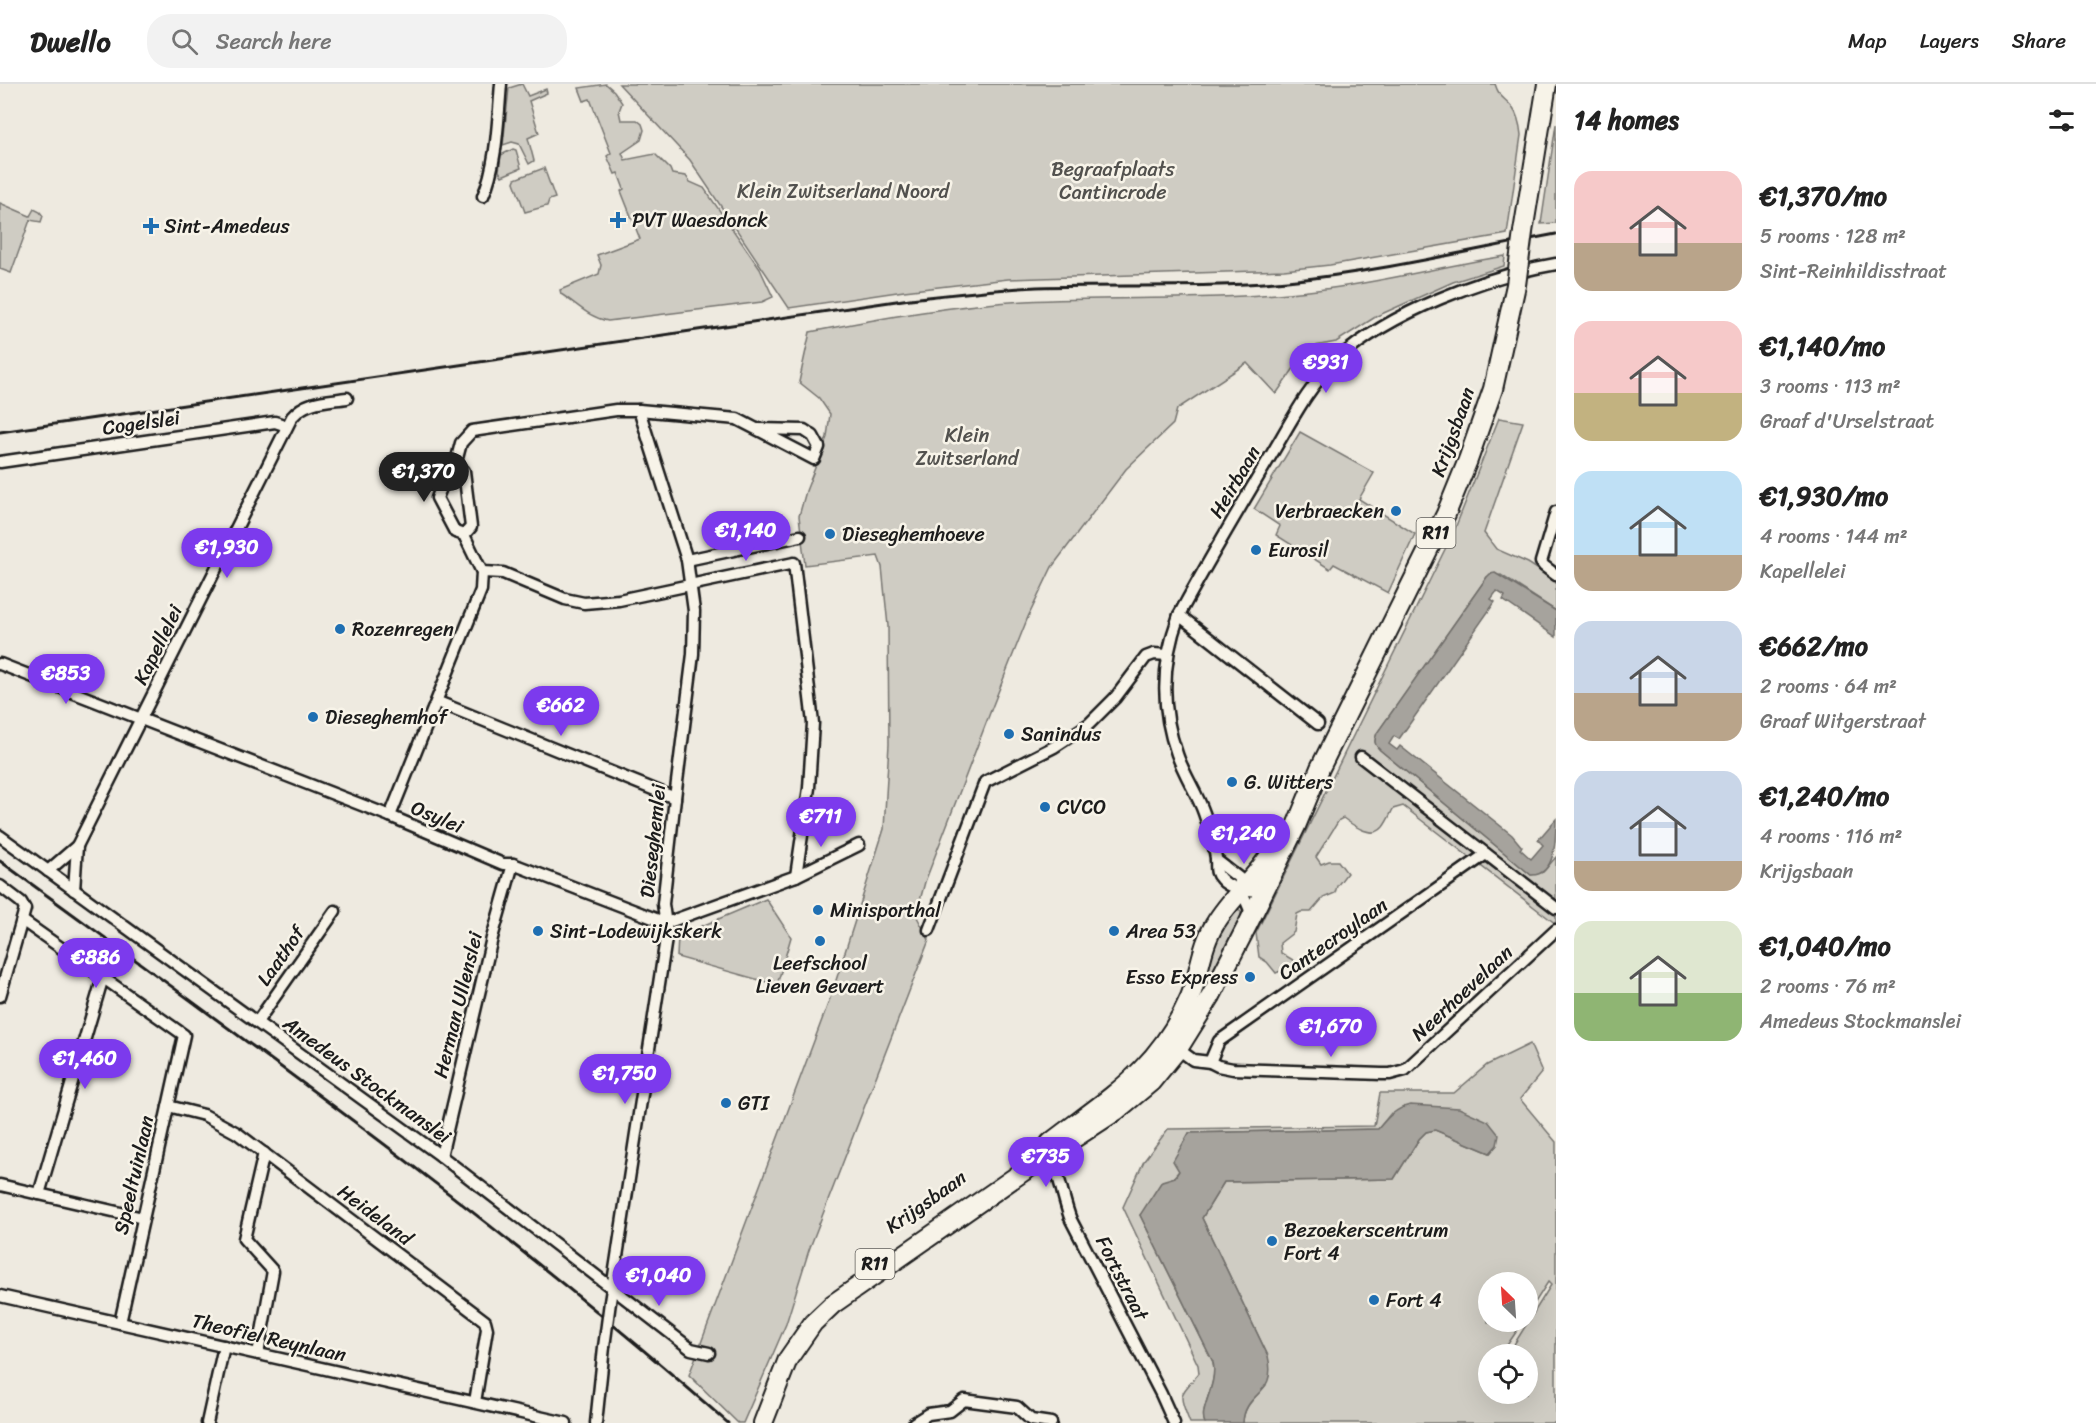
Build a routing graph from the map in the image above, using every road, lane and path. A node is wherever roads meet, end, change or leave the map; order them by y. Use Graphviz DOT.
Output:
graph roads {
  1 [pos="501,84"];
  2 [pos="1547,84"];
  3 [pos="483,196"];
  4 [pos="1556,264"];
  5 [pos="347,398"];
  6 [pos="639,410"];
  7 [pos="286,426"];
  8 [pos="758,429"];
  9 [pos="0,462"];
  10 [pos="456,462"];
  11 [pos="1556,512"];
  12 [pos="464,535"];
  13 [pos="800,536"];
  14 [pos="687,560"];
  15 [pos="482,572"];
  16 [pos="1556,575"];
  17 [pos="692,585"];
  18 [pos="1179,615"];
  19 [pos="1167,655"];
  20 [pos="0,663"];
  21 [pos="438,702"];
  22 [pos="141,719"];
  23 [pos="1318,724"];
  24 [pos="1361,757"];
  25 [pos="1320,768"];
  26 [pos="675,798"];
  27 [pos="390,816"];
  28 [pos="0,836"];
  29 [pos="859,845"];
  30 [pos="77,846"];
  31 [pos="1486,854"];
  32 [pos="513,864"];
  33 [pos="48,871"];
  34 [pos="796,876"];
  35 [pos="0,886"];
  36 [pos="1241,889"];
  37 [pos="74,890"];
  38 [pos="1264,891"];
  39 [pos="1556,908"];
  40 [pos="335,911"];
  41 [pos="1252,915"];
  42 [pos="23,921"];
  43 [pos="666,923"];
  44 [pos="929,930"];
  45 [pos="1556,930"];
  46 [pos="4,968"];
  47 [pos="103,977"];
  48 [pos="0,996"];
  49 [pos="257,1022"];
  50 [pos="1178,1049"];
  51 [pos="1210,1062"];
  52 [pos="168,1106"];
  53 [pos="1047,1152"];
  54 [pos="264,1153"];
  55 [pos="441,1156"];
  56 [pos="0,1185"];
  57 [pos="39,1194"];
  58 [pos="143,1218"];
  59 [pos="611,1288"];
  60 [pos="0,1296"];
  61 [pos="120,1323"];
  62 [pos="224,1346"];
  63 [pos="709,1353"];
  64 [pos="258,1354"];
  65 [pos="475,1402"];
  66 [pos="531,1419"];
  67 [pos="1031,1422"];
  68 [pos="207,1423"];
  69 [pos="566,1423"];
  70 [pos="596,1423"];
  71 [pos="754,1423"];
  72 [pos="763,1423"];
  73 [pos="914,1423"];
  74 [pos="1051,1423"];
  75 [pos="1174,1423"];
  1 -- 3 [label="street"];
  2 -- 25 [label="main road, Krijgsbaan / R11, bridge"];
  4 -- 18 [label="street, Heirbaan"];
  5 -- 7 [label="street, Kapellelei"];
  6 -- 8 [label="street"];
  6 -- 10 [label="street"];
  6 -- 14 [label="street, Dieseghemlei"];
  7 -- 9 [label="street, Cogelslei"];
  7 -- 22 [label="street, Kapellelei"];
  8 -- 8 [label="street"];
  10 -- 12 [label="street"];
  10 -- 12 [label="street"];
  11 -- 16 [label="street"];
  12 -- 15 [label="street"];
  13 -- 14 [label="street"];
  14 -- 17 [label="street, Dieseghemlei"];
  15 -- 17 [label="street"];
  15 -- 21 [label="street"];
  17 -- 26 [label="street, Dieseghemlei"];
  17 -- 34 [label="street"];
  18 -- 19 [label="street, Heirbaan"];
  18 -- 23 [label="street"];
  19 -- 36 [label="street, Heirbaan"];
  19 -- 44 [label="street"];
  20 -- 22 [label="street, Osylei"];
  21 -- 26 [label="street"];
  21 -- 27 [label="street"];
  22 -- 27 [label="street, Osylei"];
  22 -- 30 [label="street, Kapellelei"];
  24 -- 31 [label="street"];
  25 -- 36 [label="main road, Krijgsbaan / R11"];
  25 -- 38 [label="main road, Krijgsbaan / R11"];
  26 -- 43 [label="street, Dieseghemlei"];
  27 -- 32 [label="street, Osylei"];
  28 -- 33 [label="street, Amedeus Stockmanslei"];
  29 -- 34 [label="street"];
  30 -- 33 [label="street, Kapellelei"];
  30 -- 37 [label="street, Kapellelei"];
  31 -- 39 [label="street"];
  31 -- 51 [label="street, Cantecroylaan"];
  32 -- 43 [label="street, Osylei"];
  32 -- 55 [label="street, Herman Ullenslei"];
  33 -- 37 [label="street, Amedeus Stockmanslei"];
  34 -- 43 [label="street"];
  35 -- 42 [label="street"];
  36 -- 38 [label="street"];
  36 -- 41 [label="street, Heirbaan"];
  36 -- 53 [label="main road, Krijgsbaan / R11"];
  37 -- 49 [label="street, Amedeus Stockmanslei"];
  38 -- 41 [label="main road, Krijgsbaan / R11"];
  40 -- 49 [label="street, Laathof"];
  41 -- 50 [label="main road, Krijgsbaan / R11"];
  42 -- 46 [label="street"];
  42 -- 47 [label="street"];
  43 -- 59 [label="street, Dieseghemlei"];
  45 -- 51 [label="street, Neerhoevelaan"];
  46 -- 48 [label="street"];
  47 -- 52 [label="street, Speeltuinlaan"];
  47 -- 57 [label="street"];
  49 -- 55 [label="street, Amedeus Stockmanslei"];
  50 -- 51 [label="street, Neerhoevelaan"];
  50 -- 53 [label="main road, Krijgsbaan / R11"];
  52 -- 54 [label="street, Heideland"];
  52 -- 58 [label="street, Speeltuinlaan"];
  53 -- 71 [label="main road, Krijgsbaan / R11"];
  53 -- 72 [label="main road, Krijgsbaan / R11"];
  53 -- 75 [label="street, Fortstraat"];
  54 -- 64 [label="street"];
  54 -- 65 [label="street, Heideland"];
  55 -- 59 [label="street, Amedeus Stockmanslei"];
  56 -- 57 [label="street"];
  57 -- 58 [label="street"];
  58 -- 61 [label="street, Speeltuinlaan"];
  59 -- 63 [label="street, Amedeus Stockmanslei"];
  59 -- 70 [label="street, Dieseghemlei, bridge"];
  60 -- 61 [label="street, Theofiel Reynlaan"];
  61 -- 62 [label="street, Theofiel Reynlaan"];
  62 -- 64 [label="street, Theofiel Reynlaan"];
  62 -- 68 [label="street"];
  64 -- 65 [label="street, Theofiel Reynlaan"];
  65 -- 66 [label="street, Theofiel Reynlaan"];
  66 -- 69 [label="street, Theofiel Reynlaan"];
  67 -- 73 [label="street"];
  67 -- 74 [label="street"];
}
